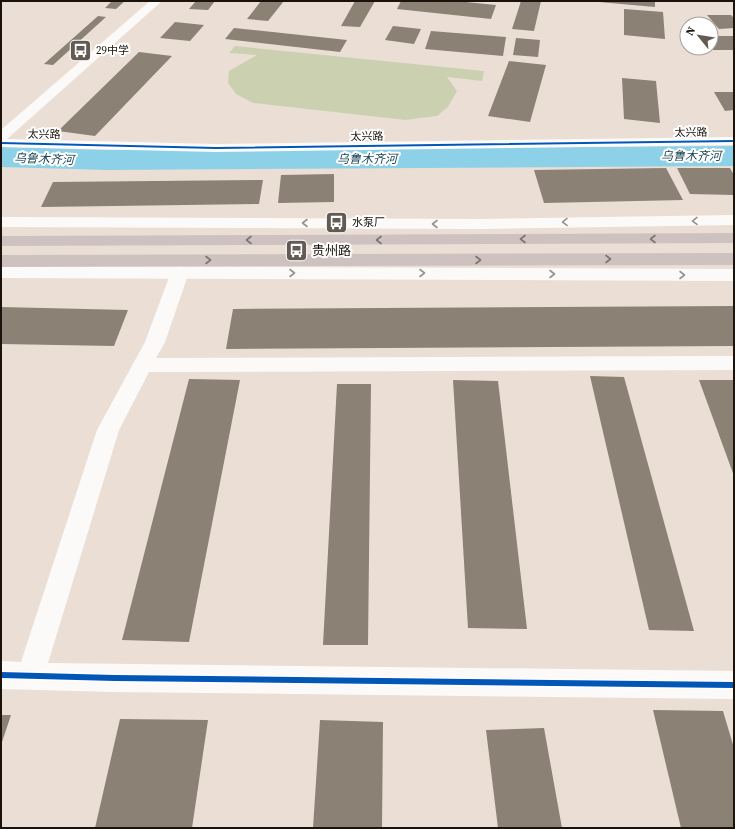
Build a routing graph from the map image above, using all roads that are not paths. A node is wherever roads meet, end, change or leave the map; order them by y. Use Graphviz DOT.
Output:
graph roads {
  1 [pos="157,1"];
  2 [pos="1,137"];
  3 [pos="734,141"];
  4 [pos="1,143"];
  5 [pos="734,220"];
  6 [pos="1,222"];
  7 [pos="734,238"];
  8 [pos="1,241"];
  9 [pos="734,259"];
  10 [pos="1,261"];
  11 [pos="1,272"];
  12 [pos="180,272"];
  13 [pos="734,275"];
  14 [pos="734,363"];
  15 [pos="144,365"];
  16 [pos="1,675"];
  17 [pos="30,676"];
  18 [pos="734,685"];
  1 -- 2 [label="street"];
  3 -- 4 [label="street, 太兴路"];
  5 -- 6 [label="main road, one-way"];
  7 -- 8 [label="highway, one-way"];
  10 -- 9 [label="highway, one-way"];
  11 -- 12 [label="main road"];
  12 -- 13 [label="main road, one-way"];
  12 -- 15 [label="street"];
  14 -- 15 [label="street"];
  15 -- 17 [label="street"];
  16 -- 17 [label="street"];
  17 -- 18 [label="street"];
}
